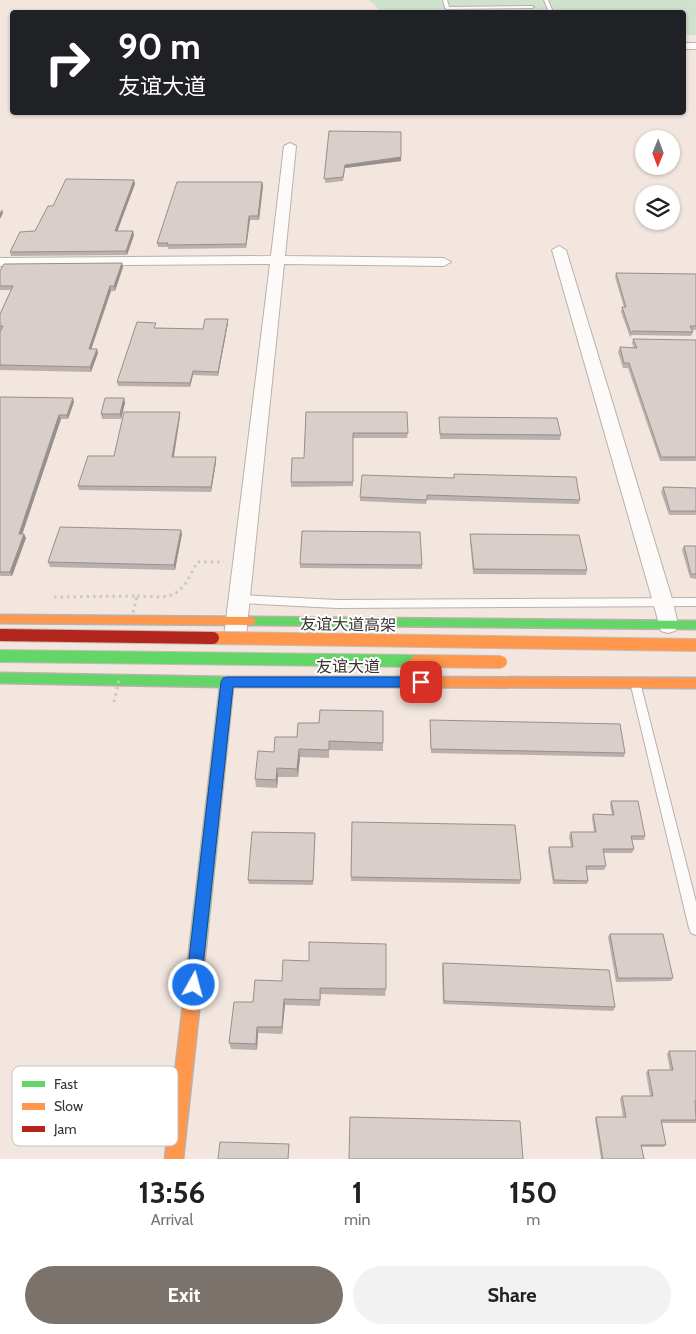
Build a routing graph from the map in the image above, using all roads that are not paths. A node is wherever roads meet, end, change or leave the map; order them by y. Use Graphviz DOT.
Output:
graph roads {
  1 [pos="445,0"];
  2 [pos="530,0"];
  3 [pos="533,10"];
  4 [pos="290,146"];
  5 [pos="559,250"];
  6 [pos="277,260"];
  7 [pos="0,262"];
  8 [pos="444,262"];
  9 [pos="240,599"];
  10 [pos="663,602"];
  11 [pos="696,602"];
  12 [pos="0,619"];
  13 [pos="238,620"];
  14 [pos="668,625"];
  15 [pos="696,625"];
  16 [pos="0,635"];
  17 [pos="696,645"];
  18 [pos="0,656"];
  19 [pos="509,662"];
  20 [pos="0,678"];
  21 [pos="227,682"];
  22 [pos="635,682"];
  23 [pos="696,683"];
  24 [pos="696,928"];
  25 [pos="178,1123"];
  26 [pos="175,1146"];
  27 [pos="174,1159"];
  1 -- 3 [label="lane"];
  2 -- 3 [label="lane"];
  4 -- 6 [label="street"];
  5 -- 10 [label="street"];
  6 -- 7 [label="street"];
  6 -- 8 [label="street"];
  6 -- 9 [label="street"];
  9 -- 10 [label="lane"];
  9 -- 13 [label="street"];
  10 -- 11 [label="lane"];
  10 -- 14 [label="street"];
  12 -- 13 [label="main road"];
  13 -- 14 [label="main road"];
  13 -- 21 [label="street"];
  14 -- 15 [label="main road"];
  16 -- 17 [label="main road, 友谊大道高架, bridge"];
  18 -- 19 [label="main road, bridge"];
  20 -- 21 [label="main road, 友谊大道"];
  21 -- 22 [label="main road, 友谊大道"];
  21 -- 25 [label="main road"];
  22 -- 23 [label="main road, 友谊大道"];
  22 -- 24 [label="lane"];
  26 -- 27 [label="main road"];
}
